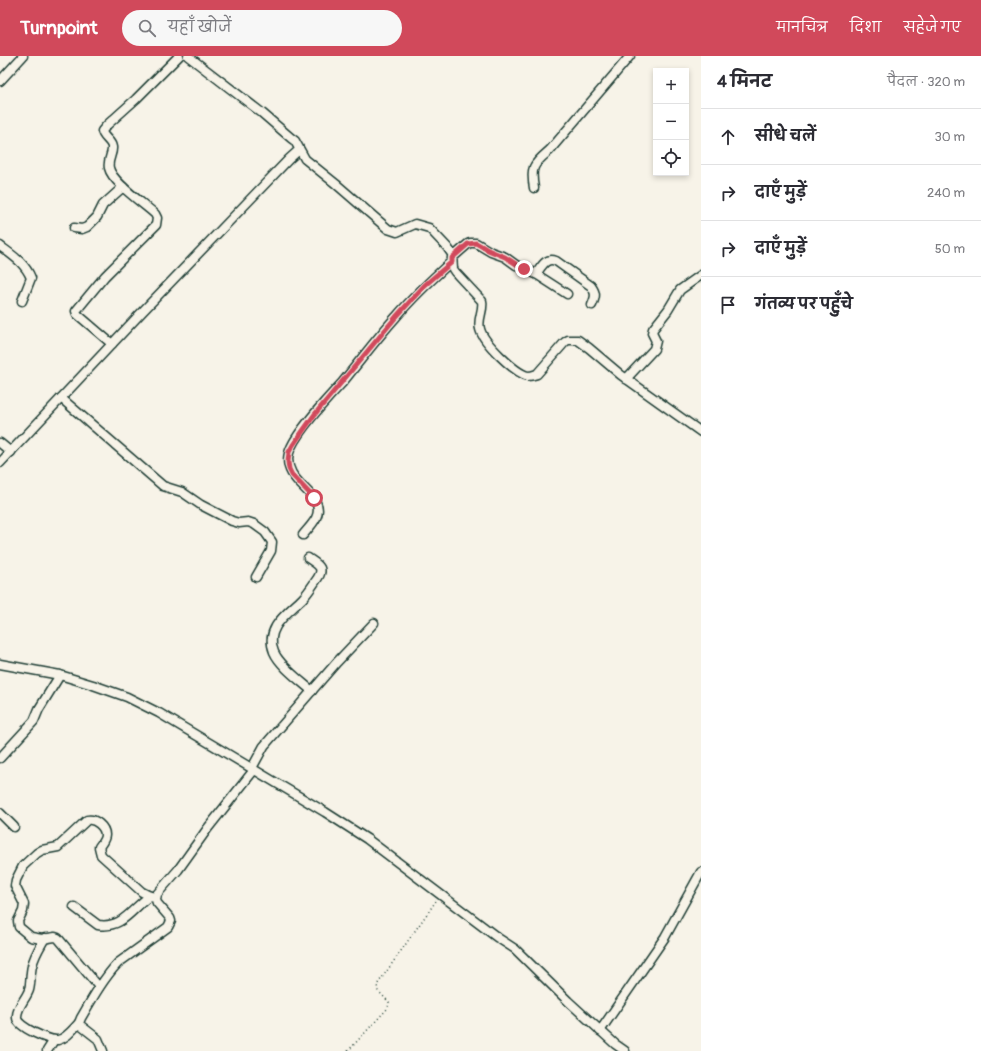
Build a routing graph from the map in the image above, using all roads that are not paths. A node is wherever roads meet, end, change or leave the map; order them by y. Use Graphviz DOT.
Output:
graph roads {
  1 [pos="23,56"];
  2 [pos="179,56"];
  3 [pos="188,56"];
  4 [pos="630,56"];
  5 [pos="0,81"];
  6 [pos="299,150"];
  7 [pos="123,187"];
  8 [pos="534,188"];
  9 [pos="74,228"];
  10 [pos="0,246"];
  11 [pos="452,260"];
  12 [pos="536,274"];
  13 [pos="701,275"];
  14 [pos="566,294"];
  15 [pos="22,301"];
  16 [pos="592,305"];
  17 [pos="112,344"];
  18 [pos="626,379"];
  19 [pos="61,398"];
  20 [pos="701,432"];
  21 [pos="0,443"];
  22 [pos="11,452"];
  23 [pos="0,463"];
  24 [pos="303,535"];
  25 [pos="308,558"];
  26 [pos="256,577"];
  27 [pos="374,623"];
  28 [pos="0,664"];
  29 [pos="60,675"];
  30 [pos="312,691"];
  31 [pos="0,758"];
  32 [pos="253,769"];
  33 [pos="0,813"];
  34 [pos="14,827"];
  35 [pos="701,872"];
  36 [pos="153,896"];
  37 [pos="74,907"];
  38 [pos="45,938"];
  39 [pos="99,987"];
  40 [pos="79,1023"];
  41 [pos="600,1031"];
  42 [pos="54,1040"];
  43 [pos="47,1051"];
  44 [pos="103,1051"];
  45 [pos="625,1051"];
  1 -- 5 [label="street"];
  2 -- 7 [label="street"];
  3 -- 6 [label="street"];
  4 -- 8 [label="street"];
  6 -- 11 [label="street"];
  6 -- 17 [label="street"];
  7 -- 9 [label="street"];
  7 -- 17 [label="street"];
  10 -- 15 [label="street"];
  11 -- 12 [label="street"];
  11 -- 18 [label="street"];
  11 -- 24 [label="street"];
  12 -- 14 [label="street"];
  12 -- 16 [label="street"];
  13 -- 18 [label="street"];
  17 -- 19 [label="street"];
  18 -- 20 [label="street"];
  19 -- 22 [label="street"];
  19 -- 26 [label="street"];
  21 -- 22 [label="street"];
  22 -- 23 [label="street"];
  25 -- 30 [label="street"];
  27 -- 30 [label="street"];
  28 -- 29 [label="street"];
  29 -- 31 [label="street"];
  29 -- 32 [label="street"];
  30 -- 32 [label="street"];
  32 -- 36 [label="street"];
  32 -- 41 [label="street"];
  33 -- 34 [label="street"];
  35 -- 41 [label="street"];
  36 -- 37 [label="street"];
  36 -- 38 [label="street"];
  36 -- 39 [label="street"];
  38 -- 39 [label="street"];
  38 -- 42 [label="street"];
  39 -- 40 [label="street"];
  40 -- 42 [label="street"];
  40 -- 44 [label="street"];
  41 -- 45 [label="street"];
  42 -- 43 [label="street"];
}
